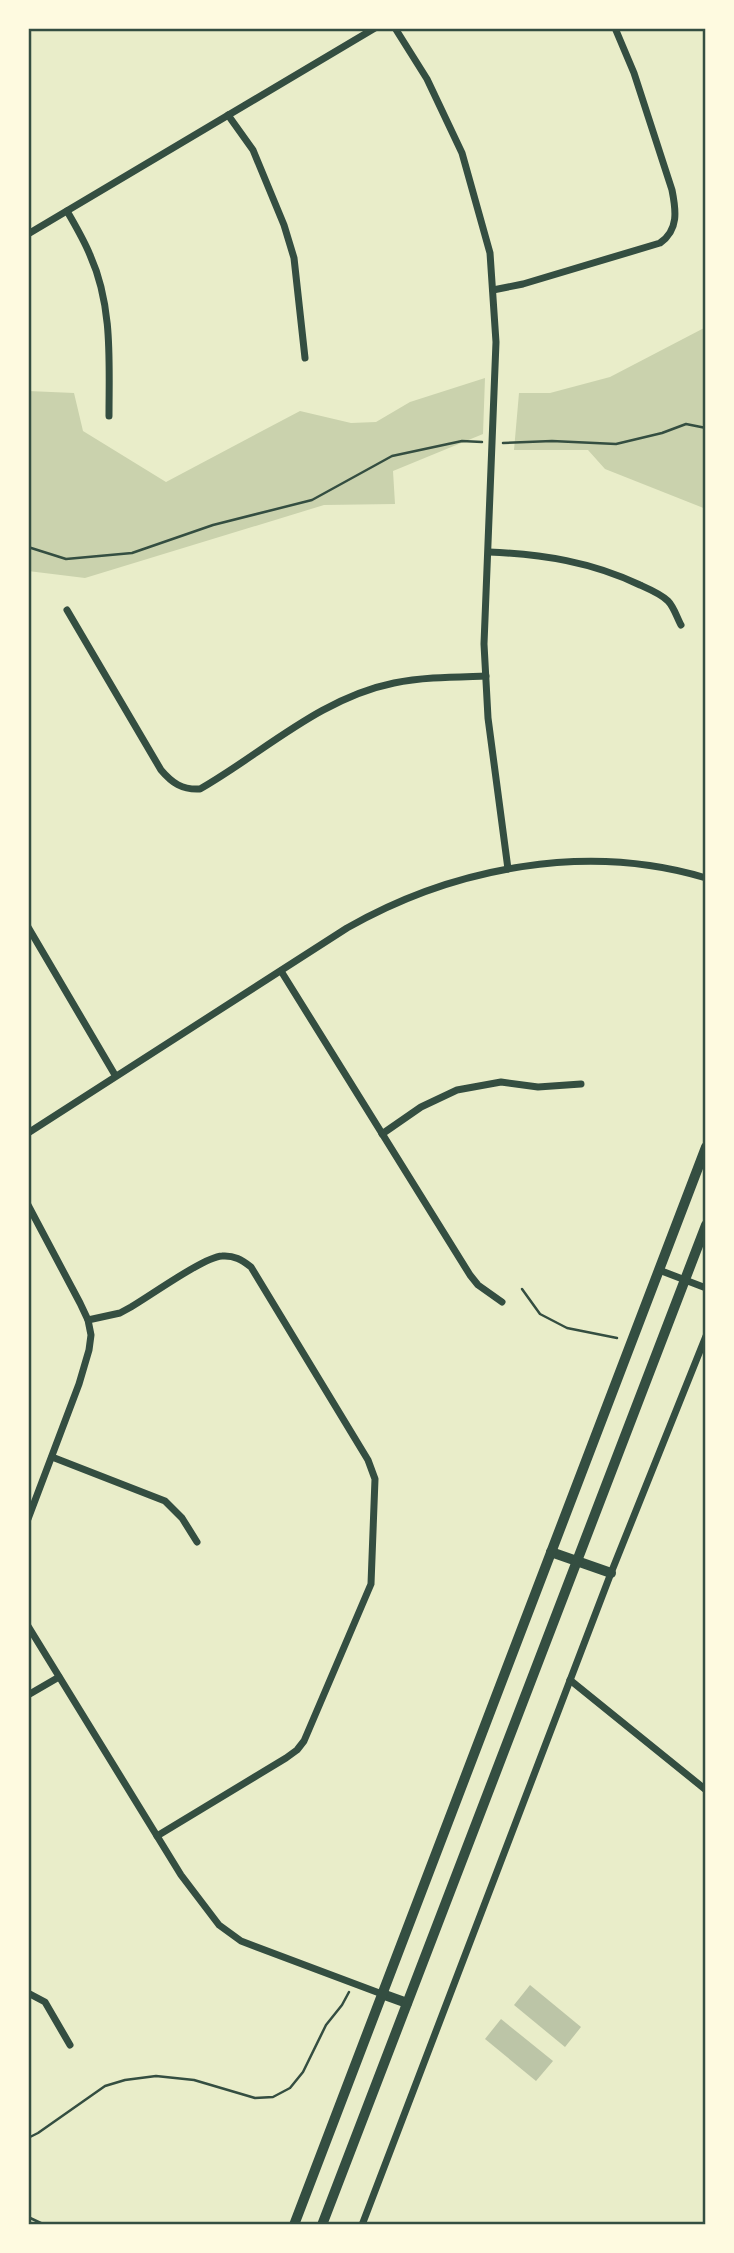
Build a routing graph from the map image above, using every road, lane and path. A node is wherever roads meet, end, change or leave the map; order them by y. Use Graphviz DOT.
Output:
graph roads {
  1 [pos="375,28"];
  2 [pos="395,28"];
  3 [pos="615,28"];
  4 [pos="228,115"];
  5 [pos="67,211"];
  6 [pos="28,234"];
  7 [pos="493,289"];
  8 [pos="305,358"];
  9 [pos="109,416"];
  10 [pos="706,428"];
  11 [pos="493,442"];
  12 [pos="28,547"];
  13 [pos="489,552"];
  14 [pos="67,610"];
  15 [pos="681,625"];
  16 [pos="486,676"];
  17 [pos="508,869"];
  18 [pos="706,878"];
  19 [pos="28,927"];
  20 [pos="281,971"];
  21 [pos="115,1075"];
  22 [pos="581,1084"];
  23 [pos="28,1133"];
  24 [pos="382,1133"];
  25 [pos="706,1147"];
  26 [pos="28,1205"];
  27 [pos="706,1225"];
  28 [pos="659,1270"];
  29 [pos="686,1280"];
  30 [pos="522,1289"];
  31 [pos="706,1289"];
  32 [pos="502,1302"];
  33 [pos="88,1320"];
  34 [pos="706,1336"];
  35 [pos="617,1338"];
  36 [pos="52,1457"];
  37 [pos="28,1519"];
  38 [pos="197,1542"];
  39 [pos="551,1552"];
  40 [pos="577,1561"];
  41 [pos="611,1573"];
  42 [pos="28,1626"];
  43 [pos="59,1676"];
  44 [pos="570,1680"];
  45 [pos="28,1695"];
  46 [pos="706,1790"];
  47 [pos="158,1836"];
  48 [pos="354,1983"];
  49 [pos="28,1993"];
  50 [pos="382,1994"];
  51 [pos="407,2003"];
  52 [pos="70,2045"];
  53 [pos="28,2138"];
  54 [pos="28,2217"];
  55 [pos="45,2225"];
  56 [pos="294,2225"];
  57 [pos="322,2225"];
  58 [pos="362,2225"];
  1 -- 4 [label="street"];
  2 -- 7 [label="street"];
  3 -- 7 [label="street"];
  4 -- 5 [label="street"];
  4 -- 8 [label="street"];
  5 -- 6 [label="street"];
  5 -- 9 [label="street"];
  7 -- 11 [label="street"];
  10 -- 11 [label="path"];
  11 -- 12 [label="path"];
  11 -- 13 [label="street"];
  13 -- 15 [label="street"];
  13 -- 16 [label="street"];
  14 -- 16 [label="street"];
  16 -- 17 [label="street"];
  17 -- 18 [label="street"];
  17 -- 20 [label="street"];
  19 -- 21 [label="street"];
  20 -- 21 [label="street"];
  20 -- 24 [label="street"];
  21 -- 23 [label="street"];
  22 -- 24 [label="street"];
  24 -- 32 [label="street"];
  25 -- 28 [label="main road"];
  26 -- 33 [label="street"];
  27 -- 29 [label="main road"];
  28 -- 29 [label="street"];
  28 -- 39 [label="main road"];
  29 -- 31 [label="street"];
  29 -- 40 [label="main road"];
  30 -- 35 [label="path"];
  33 -- 36 [label="street"];
  33 -- 47 [label="street"];
  34 -- 41 [label="street"];
  36 -- 37 [label="street"];
  36 -- 38 [label="street"];
  39 -- 40 [label="main road"];
  39 -- 50 [label="main road"];
  40 -- 41 [label="main road"];
  40 -- 51 [label="main road"];
  41 -- 44 [label="street"];
  42 -- 43 [label="street"];
  43 -- 45 [label="street"];
  43 -- 47 [label="street"];
  44 -- 46 [label="street"];
  44 -- 58 [label="street"];
  47 -- 48 [label="street"];
  48 -- 50 [label="street"];
  48 -- 53 [label="path"];
  49 -- 52 [label="street"];
  50 -- 51 [label="main road"];
  50 -- 56 [label="main road"];
  51 -- 57 [label="main road"];
  54 -- 55 [label="path"];
}
